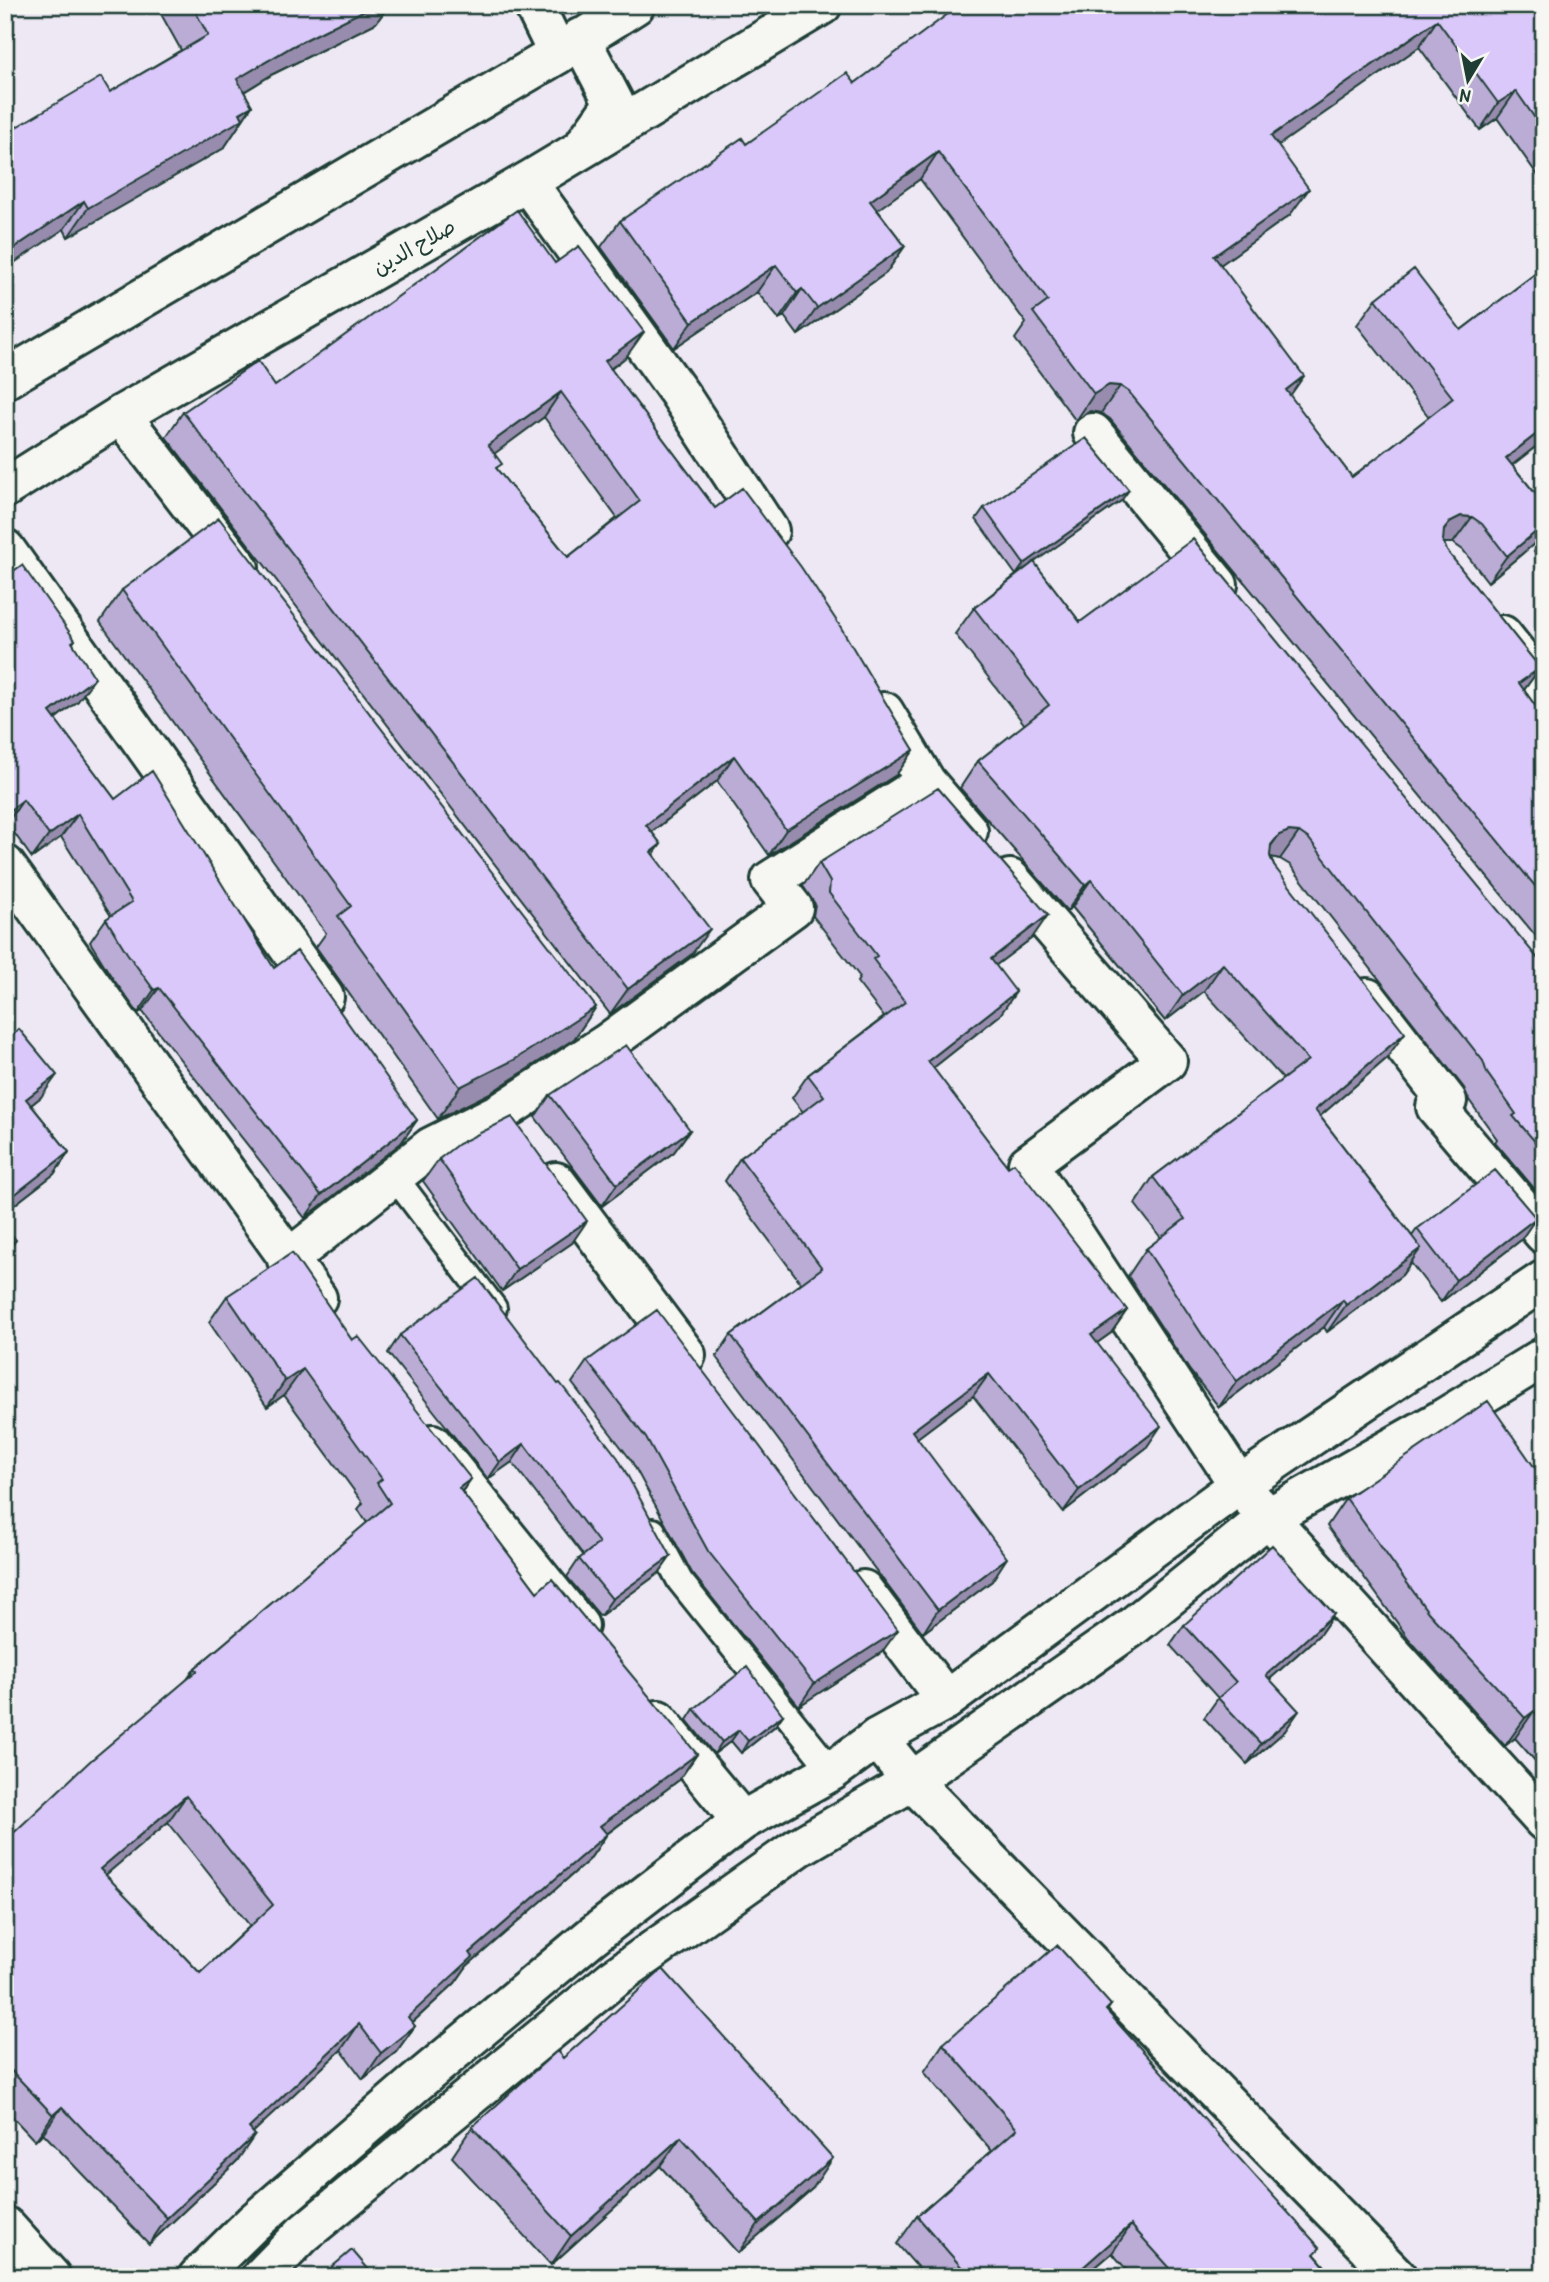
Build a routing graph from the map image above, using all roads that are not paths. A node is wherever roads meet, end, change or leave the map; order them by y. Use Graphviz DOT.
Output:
graph roads {
  1 [pos="534,5"];
  2 [pos="635,5"];
  3 [pos="822,5"];
  4 [pos="569,46"];
  5 [pos="581,149"];
  6 [pos="527,182"];
  7 [pos="5,379"];
  8 [pos="121,415"];
  9 [pos="1093,433"];
  10 [pos="5,488"];
  11 [pos="5,549"];
  12 [pos="789,561"];
  13 [pos="257,592"];
  14 [pos="1478,605"];
  15 [pos="1243,616"];
  16 [pos="869,687"];
  17 [pos="1544,688"];
  18 [pos="926,782"];
  19 [pos="5,865"];
  20 [pos="1348,974"];
  21 [pos="342,1023"];
  22 [pos="503,1111"];
  23 [pos="407,1113"];
  24 [pos="431,1147"];
  25 [pos="394,1176"];
  26 [pos="1544,1234"];
  27 [pos="287,1259"];
  28 [pos="1544,1280"];
  29 [pos="338,1324"];
  30 [pos="508,1326"];
  31 [pos="1544,1357"];
  32 [pos="704,1378"];
  33 [pos="415,1422"];
  34 [pos="1239,1485"];
  35 [pos="643,1512"];
  36 [pos="1267,1518"];
  37 [pos="846,1567"];
  38 [pos="603,1655"];
  39 [pos="638,1696"];
  40 [pos="946,1700"];
  41 [pos="877,1738"];
  42 [pos="832,1771"];
  43 [pos="912,1781"];
  44 [pos="742,1821"];
  45 [pos="1544,1821"];
  46 [pos="5,2226"];
  47 [pos="51,2277"];
  48 [pos="198,2277"];
  49 [pos="261,2277"];
  50 [pos="1396,2277"];
  1 -- 4 [label="main road"];
  2 -- 4 [label="main road"];
  3 -- 5 [label="main road, صلاح الدين"];
  4 -- 5 [label="main road"];
  4 -- 7 [label="main road"];
  5 -- 6 [label="main road, صلاح الدين"];
  6 -- 8 [label="main road, صلاح الدين"];
  6 -- 12 [label="main road"];
  8 -- 10 [label="main road, صلاح الدين"];
  8 -- 13 [label="main road"];
  9 -- 15 [label="main road"];
  11 -- 21 [label="main road"];
  14 -- 17 [label="main road"];
  16 -- 18 [label="main road"];
  18 -- 22 [label="main road"];
  18 -- 34 [label="main road"];
  19 -- 27 [label="main road"];
  20 -- 26 [label="main road"];
  22 -- 24 [label="main road"];
  22 -- 32 [label="main road"];
  23 -- 24 [label="main road"];
  24 -- 25 [label="main road"];
  25 -- 27 [label="main road"];
  25 -- 30 [label="lane"];
  27 -- 29 [label="main road"];
  28 -- 34 [label="main road"];
  31 -- 36 [label="main road"];
  33 -- 38 [label="main road"];
  34 -- 36 [label="main road"];
  34 -- 40 [label="main road"];
  35 -- 42 [label="lane"];
  36 -- 43 [label="main road"];
  36 -- 45 [label="main road"];
  37 -- 40 [label="main road"];
  39 -- 44 [label="main road"];
  40 -- 41 [label="main road"];
  41 -- 42 [label="main road"];
  41 -- 43 [label="main road"];
  42 -- 44 [label="main road"];
  43 -- 49 [label="main road"];
  43 -- 50 [label="main road"];
  44 -- 48 [label="main road"];
  46 -- 47 [label="main road"];
}
